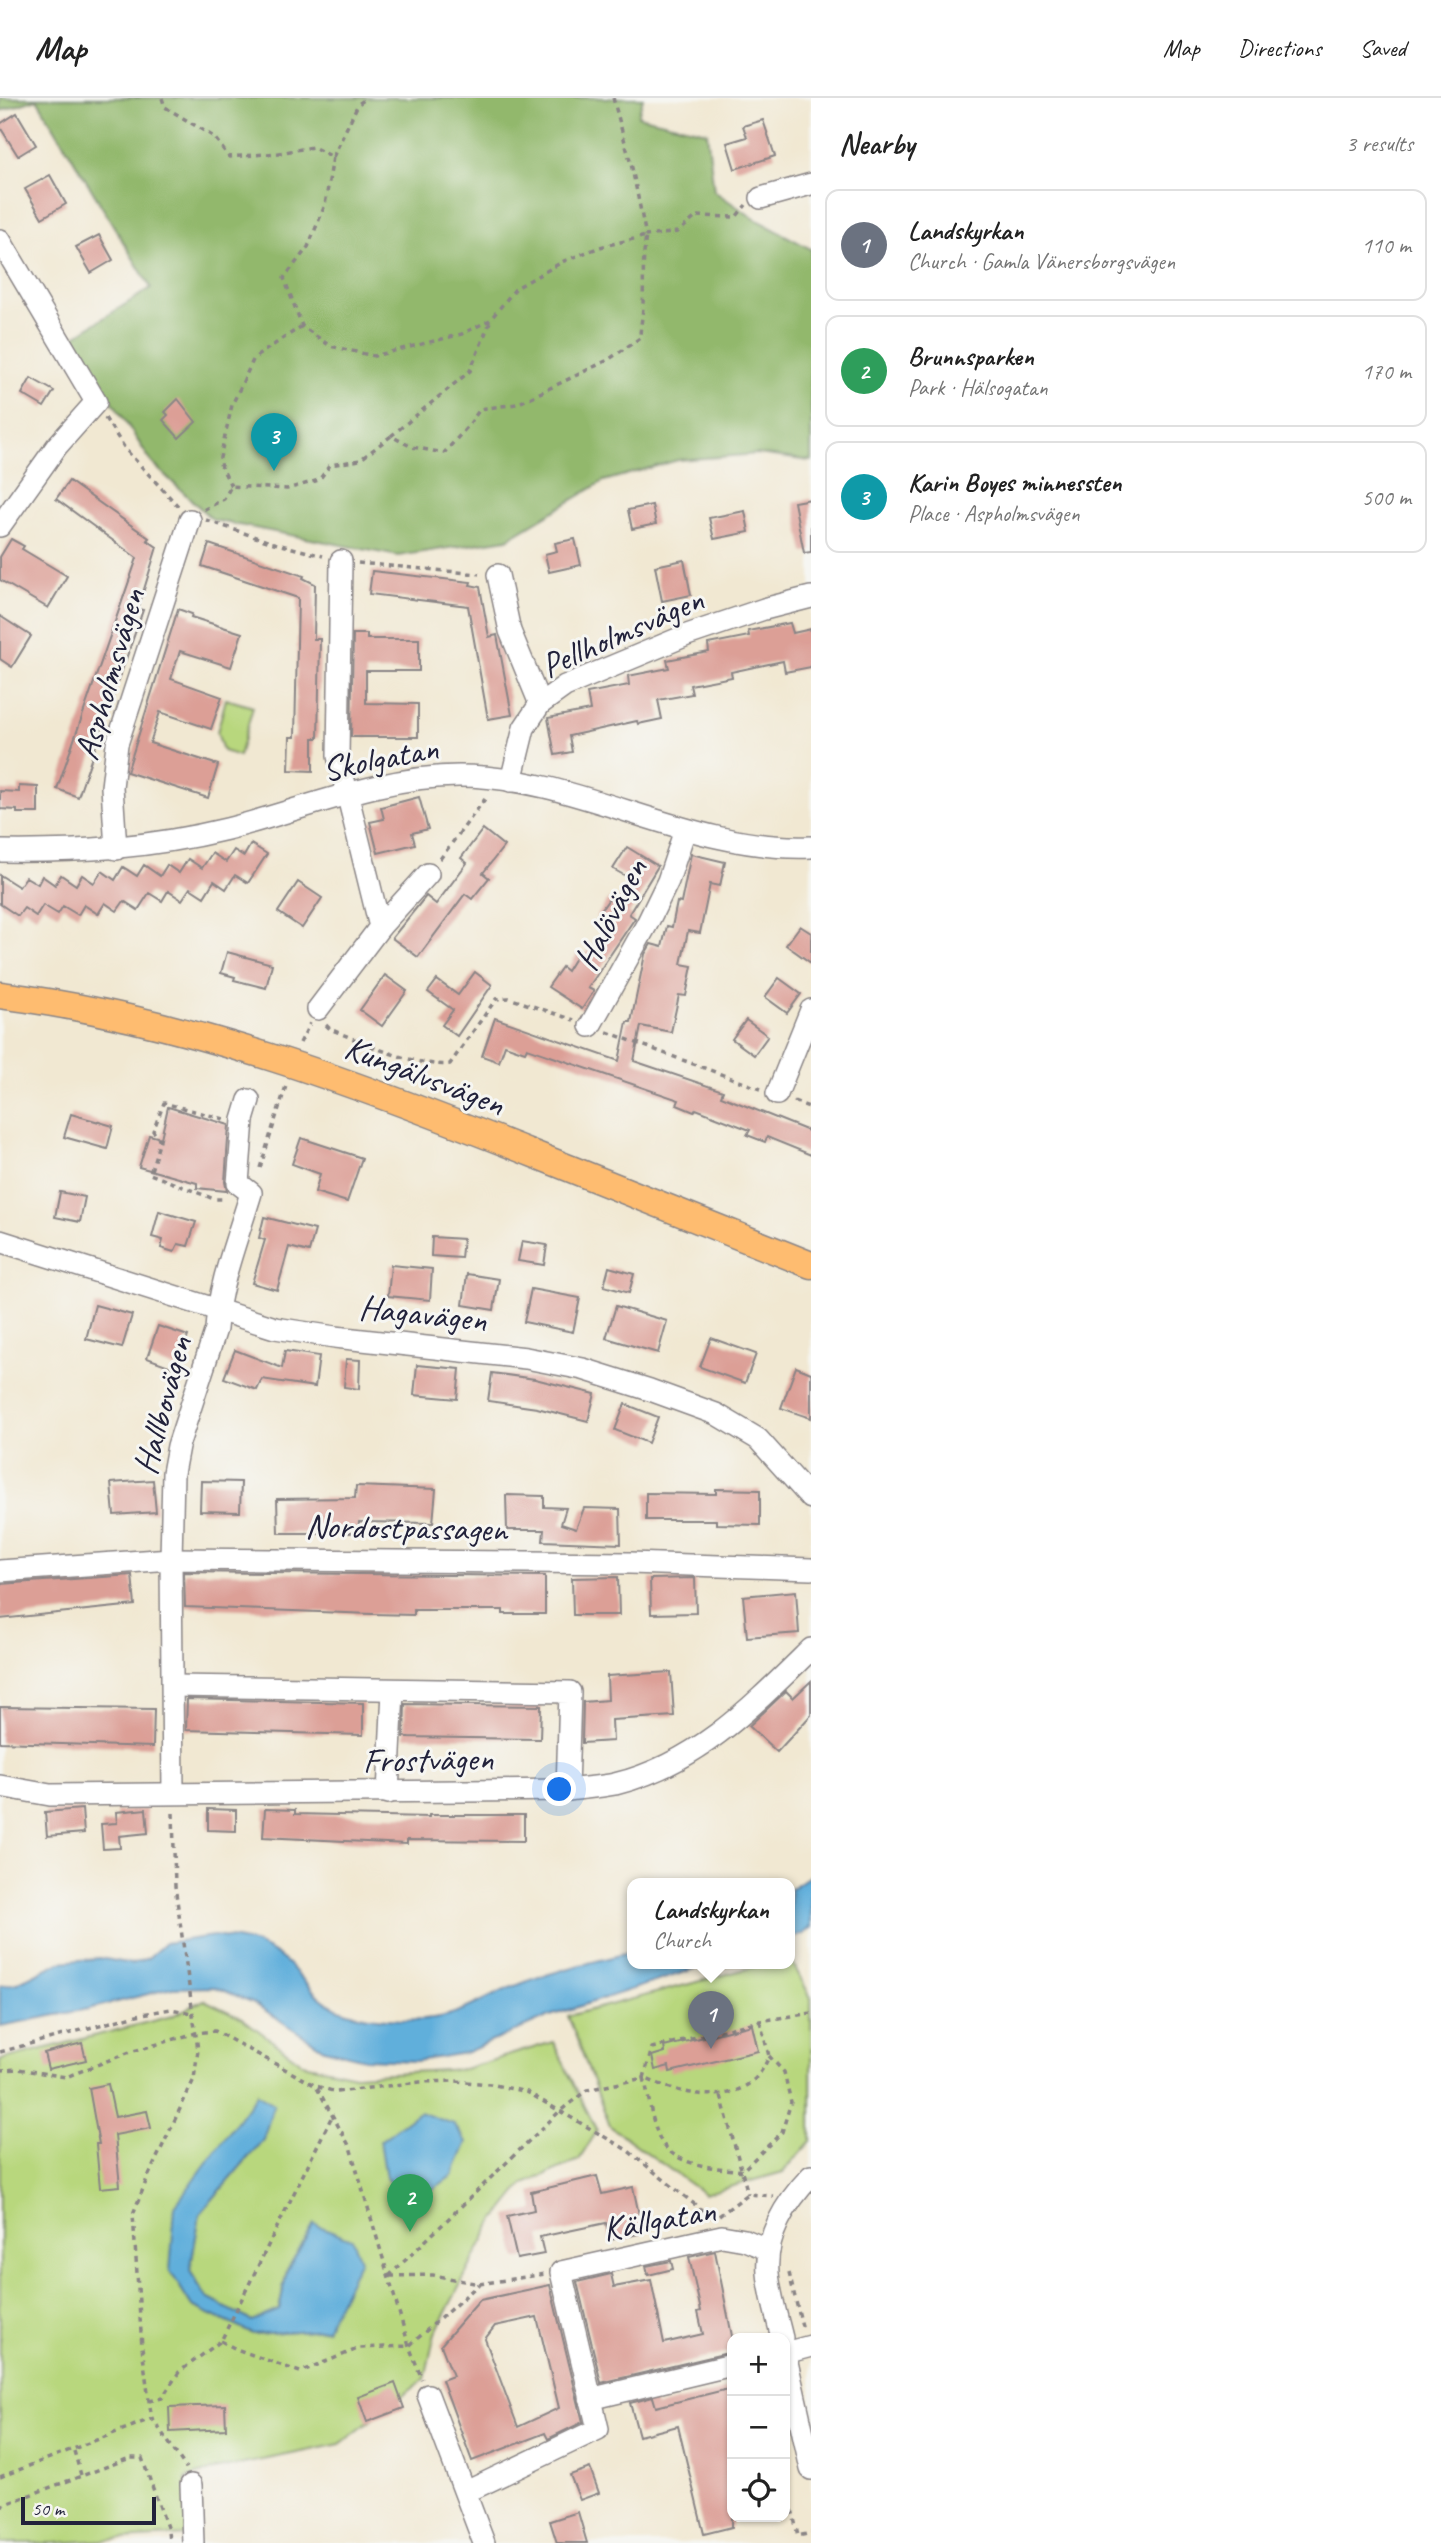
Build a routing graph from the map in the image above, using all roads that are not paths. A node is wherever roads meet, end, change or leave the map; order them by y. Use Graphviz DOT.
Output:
graph roads {
  1 [pos="811,184"];
  2 [pos="761,198"];
  3 [pos="0,240"];
  4 [pos="194,517"];
  5 [pos="0,526"];
  6 [pos="341,561"];
  7 [pos="498,575"];
  8 [pos="811,597"];
  9 [pos="540,704"];
  10 [pos="511,781"];
  11 [pos="346,796"];
  12 [pos="685,830"];
  13 [pos="811,847"];
  14 [pos="116,849"];
  15 [pos="0,850"];
  16 [pos="428,874"];
  17 [pos="380,927"];
  18 [pos="0,995"];
  19 [pos="811,1010"];
  20 [pos="320,1015"];
  21 [pos="590,1026"];
  22 [pos="777,1094"];
  23 [pos="246,1110"];
  24 [pos="0,1241"];
  25 [pos="811,1265"];
  26 [pos="218,1309"];
  27 [pos="811,1498"];
  28 [pos="170,1559"];
  29 [pos="811,1569"];
  30 [pos="0,1572"];
  31 [pos="811,1649"];
  32 [pos="173,1686"];
  33 [pos="393,1691"];
  34 [pos="0,1786"];
  35 [pos="567,1790"];
  36 [pos="173,1793"];
  37 [pos="388,1793"];
  38 [pos="811,2176"];
  39 [pos="769,2250"];
  40 [pos="781,2333"];
  41 [pos="809,2347"];
  42 [pos="790,2352"];
  43 [pos="727,2366"];
  44 [pos="790,2375"];
  45 [pos="428,2395"];
  46 [pos="590,2399"];
  47 [pos="811,2469"];
  48 [pos="191,2485"];
  49 [pos="466,2492"];
  50 [pos="193,2543"];
  51 [pos="484,2543"];
  1 -- 2 [label="street"];
  3 -- 5 [label="street"];
  4 -- 14 [label="street, Aspholmsvägen"];
  6 -- 11 [label="street"];
  7 -- 9 [label="street"];
  8 -- 9 [label="street, Pellholmsvägen"];
  9 -- 10 [label="street, Pellholmsvägen"];
  10 -- 11 [label="street, Skolgatan"];
  10 -- 12 [label="street, Skolgatan"];
  11 -- 14 [label="street, Skolgatan"];
  11 -- 17 [label="street"];
  12 -- 13 [label="street, Skolgatan"];
  12 -- 21 [label="street, Halövägen"];
  14 -- 15 [label="street, Skolgatan"];
  16 -- 17 [label="street"];
  17 -- 20 [label="street"];
  18 -- 25 [label="main road, Kungälvsvägen"];
  19 -- 22 [label="street"];
  23 -- 26 [label="street, Hallbovägen"];
  24 -- 26 [label="street, Hagavägen"];
  26 -- 27 [label="street, Hagavägen"];
  26 -- 28 [label="street, Hallbovägen"];
  28 -- 29 [label="street, Nordostpassagen"];
  28 -- 30 [label="street, Nordostpassagen"];
  28 -- 32 [label="street, Hallbovägen"];
  31 -- 35 [label="street, Frostvägen"];
  32 -- 33 [label="street"];
  32 -- 36 [label="street, Hallbovägen"];
  33 -- 35 [label="street"];
  33 -- 37 [label="street"];
  34 -- 36 [label="street, Frostvägen"];
  35 -- 37 [label="street, Frostvägen"];
  36 -- 37 [label="street, Frostvägen"];
  38 -- 39 [label="street"];
  39 -- 40 [label="street"];
  39 -- 46 [label="street, Källgatan"];
  41 -- 42 [label="street"];
  43 -- 46 [label="street"];
  44 -- 47 [label="street"];
  45 -- 49 [label="street"];
  46 -- 49 [label="street"];
  48 -- 50 [label="street"];
  49 -- 51 [label="street"];
}
